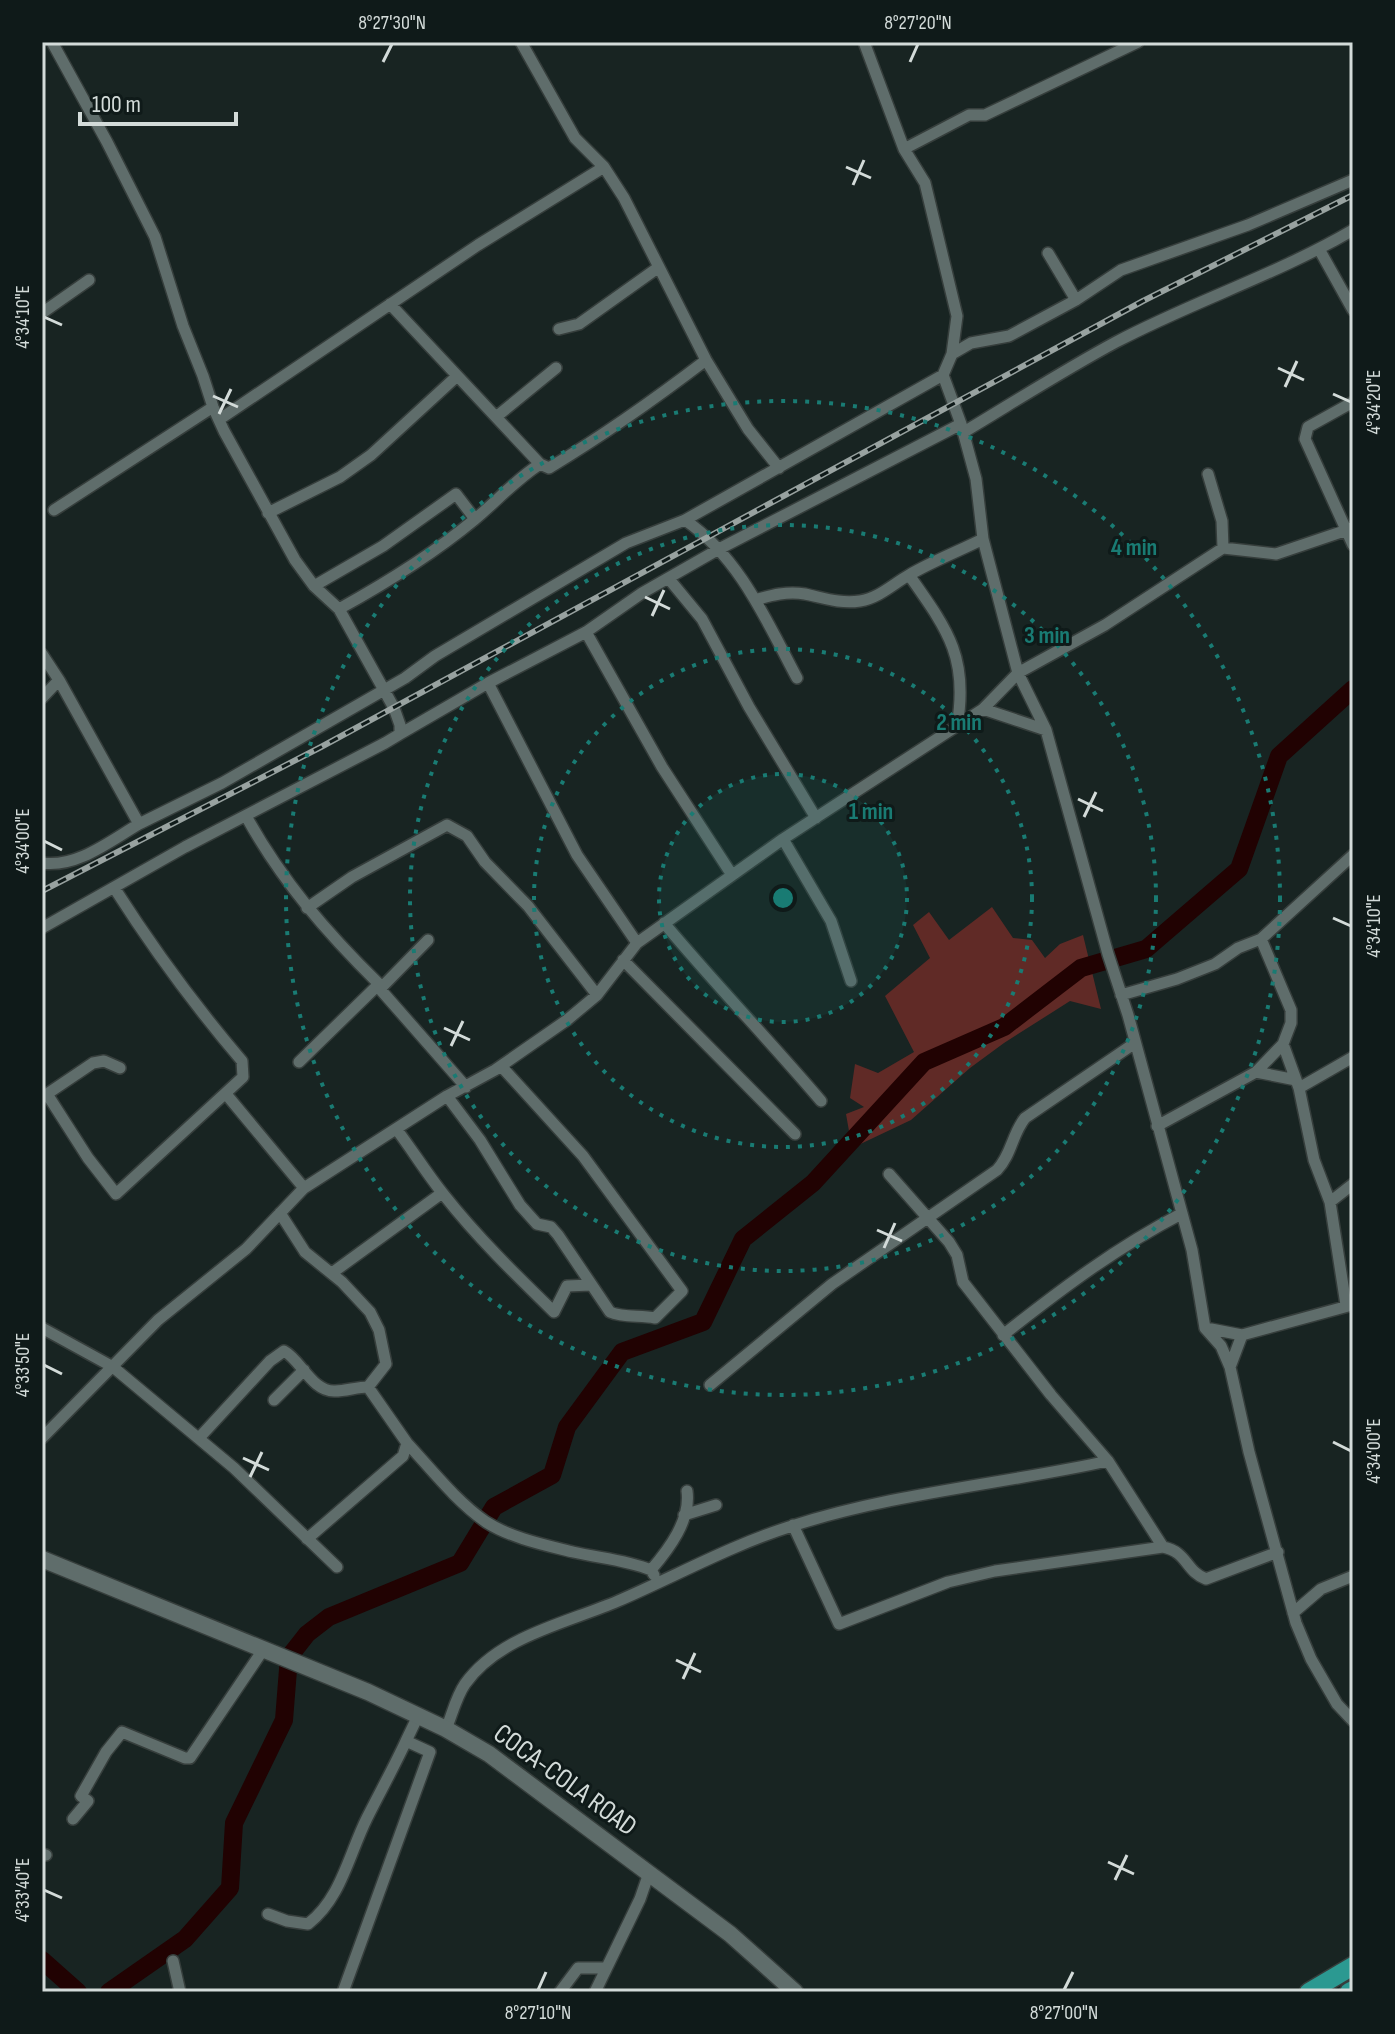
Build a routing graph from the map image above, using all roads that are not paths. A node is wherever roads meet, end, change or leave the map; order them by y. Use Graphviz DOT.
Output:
graph roads {
  1 [pos="52,42"];
  2 [pos="521,42"];
  3 [pos="864,42"];
  4 [pos="1138,42"];
  5 [pos="904,149"];
  6 [pos="604,167"];
  7 [pos="1353,180"];
  8 [pos="1353,230"];
  9 [pos="1319,249"];
  10 [pos="1048,253"];
  11 [pos="659,267"];
  12 [pos="89,280"];
  13 [pos="1076,300"];
  14 [pos="390,304"];
  15 [pos="1353,310"];
  16 [pos="43,311"];
  17 [pos="559,329"];
  18 [pos="952,354"];
  19 [pos="706,360"];
  20 [pos="556,368"];
  21 [pos="943,375"];
  22 [pos="456,377"];
  23 [pos="1353,402"];
  24 [pos="213,407"];
  25 [pos="496,417"];
  26 [pos="220,419"];
  27 [pos="962,428"];
  28 [pos="540,464"];
  29 [pos="779,468"];
  30 [pos="1208,474"];
  31 [pos="54,510"];
  32 [pos="268,513"];
  33 [pos="475,519"];
  34 [pos="685,520"];
  35 [pos="1350,530"];
  36 [pos="983,539"];
  37 [pos="1353,545"];
  38 [pos="1223,548"];
  39 [pos="719,549"];
  40 [pos="909,575"];
  41 [pos="669,579"];
  42 [pos="314,586"];
  43 [pos="755,600"];
  44 [pos="339,609"];
  45 [pos="586,632"];
  46 [pos="42,654"];
  47 [pos="1018,673"];
  48 [pos="797,678"];
  49 [pos="59,680"];
  50 [pos="488,683"];
  51 [pos="384,689"];
  52 [pos="42,698"];
  53 [pos="983,709"];
  54 [pos="957,726"];
  55 [pos="1046,730"];
  56 [pos="400,734"];
  57 [pos="246,816"];
  58 [pos="816,818"];
  59 [pos="139,824"];
  60 [pos="783,839"];
  61 [pos="1353,855"];
  62 [pos="42,863"];
  63 [pos="732,875"];
  64 [pos="115,889"];
  65 [pos="307,908"];
  66 [pos="664,923"];
  67 [pos="42,928"];
  68 [pos="1261,939"];
  69 [pos="428,940"];
  70 [pos="637,943"];
  71 [pos="623,960"];
  72 [pos="851,981"];
  73 [pos="380,986"];
  74 [pos="597,995"];
  75 [pos="1121,995"];
  76 [pos="1135,1043"];
  77 [pos="1283,1044"];
  78 [pos="1353,1057"];
  79 [pos="299,1062"];
  80 [pos="501,1066"];
  81 [pos="120,1068"];
  82 [pos="1256,1072"];
  83 [pos="1298,1084"];
  84 [pos="466,1087"];
  85 [pos="226,1094"];
  86 [pos="45,1096"];
  87 [pos="447,1096"];
  88 [pos="821,1101"];
  89 [pos="1157,1126"];
  90 [pos="397,1130"];
  91 [pos="795,1134"];
  92 [pos="889,1174"];
  93 [pos="1353,1184"];
  94 [pos="304,1188"];
  95 [pos="442,1193"];
  96 [pos="1330,1202"];
  97 [pos="280,1213"];
  98 [pos="1181,1214"];
  99 [pos="928,1218"];
  100 [pos="332,1273"];
  101 [pos="591,1285"];
  102 [pos="1350,1305"];
  103 [pos="42,1328"];
  104 [pos="1205,1328"];
  105 [pos="1003,1335"];
  106 [pos="1242,1335"];
  107 [pos="113,1367"];
  108 [pos="1230,1367"];
  109 [pos="304,1370"];
  110 [pos="710,1385"];
  111 [pos="368,1387"];
  112 [pos="274,1400"];
  113 [pos="42,1438"];
  114 [pos="199,1438"];
  115 [pos="407,1443"];
  116 [pos="1108,1461"];
  117 [pos="687,1491"];
  118 [pos="716,1505"];
  119 [pos="684,1515"];
  120 [pos="793,1525"];
  121 [pos="307,1539"];
  122 [pos="1163,1547"];
  123 [pos="1278,1552"];
  124 [pos="42,1560"];
  125 [pos="337,1567"];
  126 [pos="651,1570"];
  127 [pos="1353,1576"];
  128 [pos="659,1582"];
  129 [pos="1293,1613"];
  130 [pos="270,1652"];
  131 [pos="418,1716"];
  132 [pos="1353,1721"];
  133 [pos="446,1729"];
  134 [pos="406,1741"];
  135 [pos="73,1819"];
  136 [pos="649,1873"];
  137 [pos="268,1914"];
  138 [pos="173,1961"];
  139 [pos="1353,1966"];
  140 [pos="605,1968"];
  141 [pos="180,1992"];
  142 [pos="343,1992"];
  143 [pos="560,1992"];
  144 [pos="595,1992"];
  145 [pos="795,1992"];
  146 [pos="1309,1992"];
  1 -- 24 [label="street"];
  2 -- 6 [label="street"];
  3 -- 5 [label="street"];
  4 -- 5 [label="street"];
  5 -- 18 [label="street"];
  6 -- 11 [label="street"];
  6 -- 14 [label="street"];
  7 -- 13 [label="street"];
  8 -- 9 [label="street"];
  9 -- 15 [label="street"];
  9 -- 27 [label="street"];
  10 -- 13 [label="street"];
  11 -- 17 [label="street"];
  11 -- 19 [label="street"];
  12 -- 16 [label="street"];
  13 -- 18 [label="street"];
  14 -- 22 [label="street"];
  14 -- 26 [label="street"];
  18 -- 21 [label="street"];
  19 -- 28 [label="street"];
  19 -- 29 [label="street"];
  20 -- 25 [label="street"];
  21 -- 27 [label="street"];
  21 -- 29 [label="street"];
  22 -- 25 [label="street"];
  22 -- 32 [label="street"];
  23 -- 35 [label="street"];
  24 -- 26 [label="street"];
  24 -- 31 [label="street"];
  25 -- 28 [label="street"];
  26 -- 32 [label="street"];
  27 -- 36 [label="street"];
  27 -- 39 [label="street"];
  28 -- 33 [label="street"];
  29 -- 34 [label="street"];
  30 -- 38 [label="street"];
  32 -- 42 [label="street"];
  33 -- 42 [label="street"];
  33 -- 44 [label="street"];
  34 -- 39 [label="street"];
  34 -- 51 [label="street"];
  35 -- 37 [label="street"];
  35 -- 38 [label="street"];
  36 -- 40 [label="street"];
  36 -- 47 [label="street"];
  38 -- 47 [label="street"];
  39 -- 41 [label="street"];
  39 -- 43 [label="street"];
  40 -- 43 [label="street"];
  40 -- 54 [label="street"];
  41 -- 45 [label="street"];
  41 -- 58 [label="street"];
  42 -- 44 [label="street"];
  43 -- 48 [label="street"];
  44 -- 51 [label="street"];
  45 -- 50 [label="street"];
  45 -- 63 [label="street"];
  46 -- 49 [label="street"];
  47 -- 53 [label="street"];
  47 -- 55 [label="street"];
  49 -- 52 [label="street"];
  49 -- 59 [label="street"];
  50 -- 56 [label="street"];
  50 -- 70 [label="street"];
  51 -- 56 [label="street"];
  51 -- 59 [label="street"];
  53 -- 54 [label="street"];
  53 -- 55 [label="street"];
  54 -- 58 [label="street"];
  55 -- 75 [label="street"];
  56 -- 57 [label="street"];
  57 -- 64 [label="street"];
  57 -- 65 [label="street"];
  58 -- 60 [label="street"];
  59 -- 62 [label="street"];
  60 -- 63 [label="street"];
  60 -- 72 [label="street"];
  61 -- 68 [label="street"];
  63 -- 66 [label="street"];
  64 -- 67 [label="street"];
  64 -- 85 [label="street"];
  65 -- 73 [label="street"];
  65 -- 74 [label="street"];
  66 -- 70 [label="street"];
  66 -- 88 [label="street"];
  68 -- 75 [label="street"];
  68 -- 77 [label="street"];
  69 -- 73 [label="street"];
  70 -- 71 [label="street"];
  71 -- 74 [label="street"];
  71 -- 91 [label="street"];
  73 -- 79 [label="street"];
  73 -- 84 [label="street"];
  74 -- 80 [label="street"];
  75 -- 76 [label="street"];
  76 -- 89 [label="street"];
  76 -- 99 [label="street"];
  77 -- 82 [label="street"];
  77 -- 83 [label="street"];
  78 -- 83 [label="street"];
  80 -- 84 [label="street"];
  80 -- 101 [label="street"];
  81 -- 86 [label="street"];
  82 -- 83 [label="street"];
  82 -- 89 [label="street"];
  83 -- 96 [label="street"];
  84 -- 87 [label="street"];
  85 -- 86 [label="street"];
  85 -- 94 [label="street"];
  87 -- 90 [label="street"];
  87 -- 101 [label="street"];
  89 -- 98 [label="street"];
  90 -- 94 [label="street"];
  90 -- 95 [label="street"];
  92 -- 99 [label="street"];
  93 -- 96 [label="street"];
  94 -- 97 [label="street"];
  95 -- 100 [label="street"];
  95 -- 101 [label="street"];
  96 -- 102 [label="street"];
  97 -- 100 [label="street"];
  97 -- 107 [label="street"];
  98 -- 104 [label="street"];
  98 -- 105 [label="street"];
  99 -- 105 [label="street"];
  99 -- 110 [label="street"];
  100 -- 111 [label="street"];
  102 -- 106 [label="street"];
  103 -- 107 [label="street"];
  104 -- 106 [label="street"];
  104 -- 108 [label="street"];
  105 -- 116 [label="street"];
  106 -- 108 [label="street"];
  107 -- 113 [label="street"];
  107 -- 114 [label="street"];
  108 -- 123 [label="street"];
  109 -- 111 [label="street"];
  109 -- 112 [label="street"];
  109 -- 114 [label="street"];
  111 -- 115 [label="street"];
  114 -- 121 [label="street"];
  115 -- 121 [label="street"];
  115 -- 126 [label="street"];
  116 -- 120 [label="street"];
  116 -- 122 [label="street"];
  117 -- 119 [label="street"];
  118 -- 119 [label="street"];
  119 -- 126 [label="street"];
  120 -- 122 [label="street"];
  120 -- 128 [label="street"];
  121 -- 125 [label="street"];
  122 -- 123 [label="street"];
  123 -- 129 [label="street"];
  124 -- 130 [label="street, COCA-COLA ROAD"];
  126 -- 128 [label="street"];
  127 -- 129 [label="street"];
  128 -- 133 [label="street"];
  129 -- 132 [label="street"];
  130 -- 131 [label="street, COCA-COLA ROAD"];
  130 -- 135 [label="street"];
  131 -- 133 [label="street, COCA-COLA ROAD"];
  131 -- 134 [label="street"];
  133 -- 136 [label="street, COCA-COLA ROAD"];
  134 -- 137 [label="street"];
  134 -- 142 [label="street"];
  136 -- 140 [label="street"];
  136 -- 145 [label="street, COCA-COLA ROAD"];
  138 -- 141 [label="street"];
  139 -- 146 [label="main road"];
  140 -- 143 [label="street"];
  140 -- 144 [label="street"];
}
